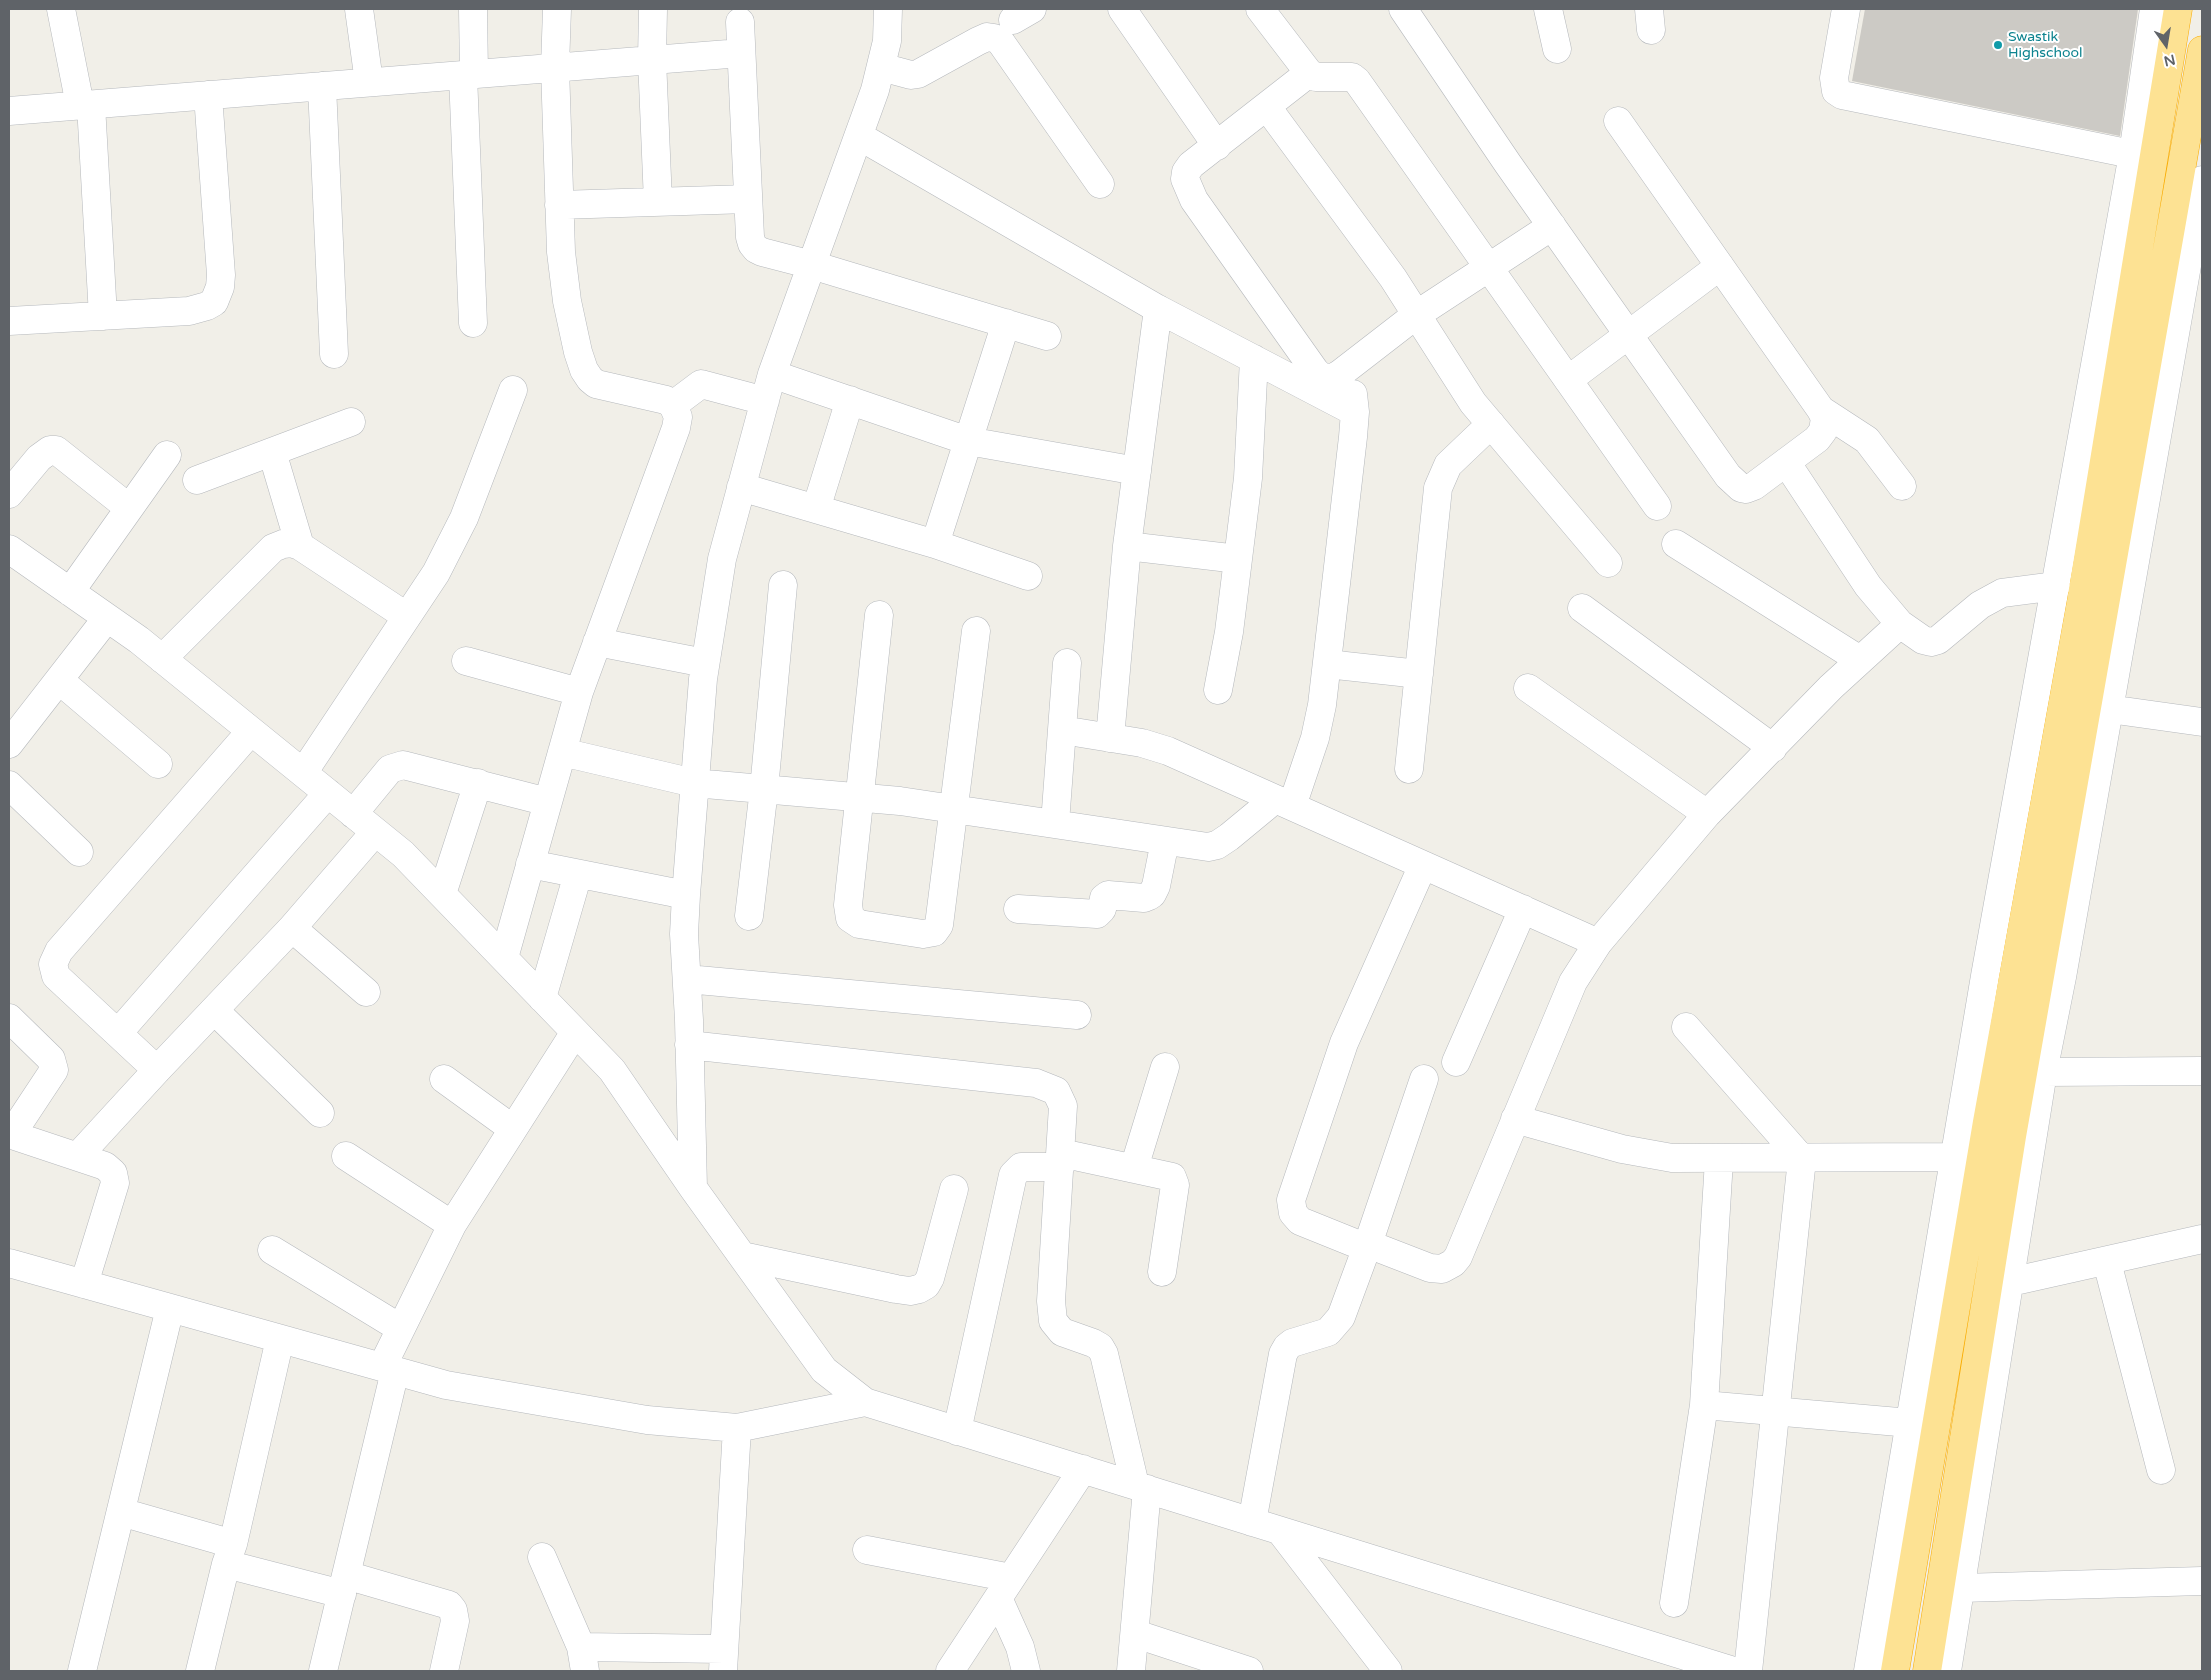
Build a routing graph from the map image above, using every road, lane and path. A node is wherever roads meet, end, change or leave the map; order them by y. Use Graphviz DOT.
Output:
graph roads {
  1 [pos="61,9"];
  2 [pos="359,9"];
  3 [pos="473,9"];
  4 [pos="556,9"];
  5 [pos="653,9"];
  6 [pos="888,9"];
  7 [pos="1122,9"];
  8 [pos="1260,9"];
  9 [pos="1403,9"];
  10 [pos="1548,9"];
  11 [pos="1846,9"];
  12 [pos="2154,9"];
  13 [pos="2178,9"];
  14 [pos="740,22"];
  15 [pos="1557,49"];
  16 [pos="2202,50"];
  17 [pos="741,53"];
  18 [pos="652,59"];
  19 [pos="555,67"];
  20 [pos="881,67"];
  21 [pos="1310,73"];
  22 [pos="469,74"];
  23 [pos="369,82"];
  24 [pos="322,86"];
  25 [pos="208,95"];
  26 [pos="85,105"];
  27 [pos="1267,107"];
  28 [pos="9,111"];
  29 [pos="1618,121"];
  30 [pos="859,136"];
  31 [pos="1217,146"];
  32 [pos="2144,157"];
  33 [pos="2202,180"];
  34 [pos="1100,184"];
  35 [pos="748,200"];
  36 [pos="658,202"];
  37 [pos="559,205"];
  38 [pos="1552,226"];
  39 [pos="812,265"];
  40 [pos="1488,266"];
  41 [pos="1720,266"];
  42 [pos="1158,309"];
  43 [pos="1416,314"];
  44 [pos="103,316"];
  45 [pos="9,321"];
  46 [pos="473,323"];
  47 [pos="1006,323"];
  48 [pos="1046,336"];
  49 [pos="1629,336"];
  50 [pos="334,354"];
  51 [pos="1254,360"];
  52 [pos="1351,365"];
  53 [pos="772,374"];
  54 [pos="1568,380"];
  55 [pos="513,390"];
  56 [pos="850,400"];
  57 [pos="765,401"];
  58 [pos="674,405"];
  59 [pos="1821,410"];
  60 [pos="1355,412"];
  61 [pos="351,422"];
  62 [pos="1492,424"];
  63 [pos="968,441"];
  64 [pos="272,452"];
  65 [pos="167,455"];
  66 [pos="1786,462"];
  67 [pos="1137,472"];
  68 [pos="197,480"];
  69 [pos="741,486"];
  70 [pos="1902,486"];
  71 [pos="9,494"];
  72 [pos="1657,506"];
  73 [pos="129,508"];
  74 [pos="816,509"];
  75 [pos="935,544"];
  76 [pos="1676,544"];
  77 [pos="300,546"];
  78 [pos="1127,546"];
  79 [pos="9,549"];
  80 [pos="1238,558"];
  81 [pos="1608,563"];
  82 [pos="1028,576"];
  83 [pos="783,585"];
  84 [pos="2056,586"];
  85 [pos="70,592"];
  86 [pos="1582,608"];
  87 [pos="879,615"];
  88 [pos="406,616"];
  89 [pos="107,618"];
  90 [pos="1900,624"];
  91 [pos="976,631"];
  92 [pos="597,642"];
  93 [pos="162,659"];
  94 [pos="1860,660"];
  95 [pos="466,661"];
  96 [pos="705,663"];
  97 [pos="1067,663"];
  98 [pos="1327,664"];
  99 [pos="1419,674"];
  100 [pos="59,680"];
  101 [pos="1528,688"];
  102 [pos="1218,690"];
  103 [pos="579,692"];
  104 [pos="2109,709"];
  105 [pos="2202,722"];
  106 [pos="14,727"];
  107 [pos="250,730"];
  108 [pos="1062,730"];
  109 [pos="1110,738"];
  110 [pos="1773,748"];
  111 [pos="562,752"];
  112 [pos="158,764"];
  113 [pos="1409,769"];
  114 [pos="303,773"];
  115 [pos="478,783"];
  116 [pos="694,783"];
  117 [pos="9,785"];
  118 [pos="764,789"];
  119 [pos="328,793"];
  120 [pos="861,798"];
  121 [pos="548,802"];
  122 [pos="1283,803"];
  123 [pos="954,808"];
  124 [pos="353,814"];
  125 [pos="1707,814"];
  126 [pos="1055,823"];
  127 [pos="375,832"];
  128 [pos="1164,841"];
  129 [pos="79,852"];
  130 [pos="530,864"];
  131 [pos="1423,865"];
  132 [pos="578,874"];
  133 [pos="442,894"];
  134 [pos="686,896"];
  135 [pos="1018,908"];
  136 [pos="1523,909"];
  137 [pos="749,916"];
  138 [pos="292,928"];
  139 [pos="1598,942"];
  140 [pos="504,958"];
  141 [pos="687,979"];
  142 [pos="366,992"];
  143 [pos="542,998"];
  144 [pos="215,1011"];
  145 [pos="1077,1014"];
  146 [pos="9,1018"];
  147 [pos="1686,1026"];
  148 [pos="575,1032"];
  149 [pos="118,1033"];
  150 [pos="690,1045"];
  151 [pos="1456,1062"];
  152 [pos="1164,1067"];
  153 [pos="157,1070"];
  154 [pos="2202,1071"];
  155 [pos="2043,1072"];
  156 [pos="444,1079"];
  157 [pos="1424,1079"];
  158 [pos="320,1113"];
  159 [pos="1515,1119"];
  160 [pos="513,1129"];
  161 [pos="10,1134"];
  162 [pos="78,1156"];
  163 [pos="346,1156"];
  164 [pos="1954,1157"];
  165 [pos="1802,1159"];
  166 [pos="1060,1160"];
  167 [pos="1719,1160"];
  168 [pos="1134,1168"];
  169 [pos="693,1188"];
  170 [pos="954,1189"];
  171 [pos="452,1225"];
  172 [pos="2202,1239"];
  173 [pos="1367,1246"];
  174 [pos="272,1250"];
  175 [pos="742,1256"];
  176 [pos="2106,1262"];
  177 [pos="9,1264"];
  178 [pos="1162,1272"];
  179 [pos="2010,1282"];
  180 [pos="84,1284"];
  181 [pos="170,1308"];
  182 [pos="400,1328"];
  183 [pos="280,1339"];
  184 [pos="388,1369"];
  185 [pos="865,1402"];
  186 [pos="1704,1405"];
  187 [pos="1776,1411"];
  188 [pos="1910,1423"];
  189 [pos="737,1428"];
  190 [pos="957,1431"];
  191 [pos="1083,1469"];
  192 [pos="2161,1470"];
  193 [pos="1141,1487"];
  194 [pos="121,1512"];
  195 [pos="1252,1522"];
  196 [pos="1281,1532"];
  197 [pos="867,1550"];
  198 [pos="230,1554"];
  199 [pos="542,1557"];
  200 [pos="2202,1581"];
  201 [pos="344,1584"];
  202 [pos="1004,1588"];
  203 [pos="1960,1588"];
  204 [pos="1674,1603"];
  205 [pos="1136,1634"];
  206 [pos="583,1659"];
  207 [pos="723,1660"];
  208 [pos="82,1671"];
  209 [pos="200,1671"];
  210 [pos="323,1671"];
  211 [pos="444,1671"];
  212 [pos="950,1671"];
  213 [pos="1026,1671"];
  214 [pos="1131,1671"];
  215 [pos="1250,1671"];
  216 [pos="1388,1671"];
  217 [pos="1734,1671"];
  218 [pos="1748,1671"];
  219 [pos="1868,1671"];
  220 [pos="1895,1671"];
  221 [pos="1927,1671"];
  222 [pos="1947,1671"];
  1 -- 26 [label="street"];
  2 -- 23 [label="street"];
  3 -- 22 [label="street"];
  4 -- 19 [label="street"];
  5 -- 18 [label="street"];
  6 -- 20 [label="street"];
  7 -- 31 [label="street"];
  8 -- 21 [label="street"];
  9 -- 38 [label="street"];
  10 -- 15 [label="street"];
  11 -- 32 [label="street"];
  12 -- 32 [label="street"];
  13 -- 32 [label="highway"];
  14 -- 17 [label="street"];
  16 -- 221 [label="highway"];
  17 -- 18 [label="street"];
  17 -- 35 [label="street"];
  18 -- 19 [label="street"];
  18 -- 36 [label="street"];
  19 -- 22 [label="street"];
  19 -- 37 [label="street"];
  20 -- 30 [label="street"];
  20 -- 34 [label="street"];
  21 -- 27 [label="street"];
  21 -- 40 [label="street"];
  22 -- 23 [label="street"];
  22 -- 46 [label="street"];
  23 -- 24 [label="street"];
  24 -- 25 [label="street"];
  24 -- 50 [label="street"];
  25 -- 26 [label="street"];
  25 -- 44 [label="street"];
  26 -- 28 [label="street"];
  26 -- 44 [label="street"];
  27 -- 31 [label="street"];
  27 -- 43 [label="street"];
  29 -- 41 [label="street"];
  30 -- 39 [label="street"];
  30 -- 42 [label="street"];
  31 -- 52 [label="street"];
  32 -- 84 [label="street"];
  32 -- 220 [label="highway"];
  33 -- 104 [label="street"];
  35 -- 36 [label="street"];
  35 -- 39 [label="street"];
  36 -- 37 [label="street"];
  37 -- 58 [label="street"];
  38 -- 40 [label="street"];
  38 -- 49 [label="street"];
  39 -- 47 [label="street"];
  39 -- 53 [label="street"];
  40 -- 43 [label="street"];
  40 -- 54 [label="street"];
  41 -- 49 [label="street"];
  41 -- 59 [label="street"];
  42 -- 51 [label="street"];
  42 -- 67 [label="street"];
  43 -- 52 [label="street"];
  43 -- 62 [label="street"];
  44 -- 45 [label="street"];
  47 -- 48 [label="street"];
  47 -- 63 [label="street"];
  49 -- 54 [label="street"];
  49 -- 66 [label="street"];
  51 -- 60 [label="street"];
  51 -- 80 [label="street"];
  52 -- 60 [label="street"];
  53 -- 56 [label="street"];
  53 -- 57 [label="street"];
  54 -- 72 [label="street"];
  55 -- 88 [label="street"];
  56 -- 63 [label="street"];
  56 -- 74 [label="street"];
  57 -- 58 [label="street"];
  57 -- 69 [label="street"];
  58 -- 92 [label="street"];
  59 -- 66 [label="street"];
  59 -- 70 [label="street"];
  60 -- 98 [label="street"];
  61 -- 64 [label="street"];
  62 -- 81 [label="street"];
  62 -- 99 [label="street"];
  63 -- 67 [label="street"];
  63 -- 75 [label="street"];
  64 -- 68 [label="street"];
  64 -- 77 [label="street"];
  65 -- 73 [label="street"];
  66 -- 90 [label="street"];
  67 -- 78 [label="street"];
  69 -- 74 [label="street"];
  69 -- 96 [label="street"];
  71 -- 73 [label="street"];
  73 -- 85 [label="street"];
  74 -- 75 [label="street"];
  75 -- 82 [label="street"];
  76 -- 94 [label="street"];
  77 -- 88 [label="street"];
  77 -- 93 [label="street"];
  78 -- 80 [label="street"];
  78 -- 109 [label="street"];
  79 -- 85 [label="street"];
  80 -- 102 [label="street"];
  83 -- 118 [label="street"];
  84 -- 90 [label="street"];
  84 -- 164 [label="street"];
  85 -- 89 [label="street"];
  86 -- 110 [label="street"];
  87 -- 120 [label="street"];
  88 -- 114 [label="street"];
  89 -- 93 [label="street"];
  89 -- 100 [label="street"];
  90 -- 94 [label="street"];
  91 -- 123 [label="street"];
  92 -- 96 [label="street"];
  92 -- 103 [label="street"];
  93 -- 107 [label="street"];
  94 -- 110 [label="street"];
  95 -- 103 [label="street"];
  96 -- 116 [label="street"];
  97 -- 108 [label="street"];
  98 -- 99 [label="street"];
  98 -- 122 [label="street"];
  99 -- 113 [label="street"];
  100 -- 106 [label="street"];
  100 -- 112 [label="street"];
  101 -- 125 [label="street"];
  103 -- 111 [label="street"];
  104 -- 105 [label="street"];
  104 -- 155 [label="street"];
  107 -- 114 [label="street"];
  107 -- 149 [label="street"];
  108 -- 109 [label="street"];
  108 -- 126 [label="street"];
  109 -- 122 [label="street"];
  110 -- 125 [label="street"];
  111 -- 116 [label="street"];
  111 -- 121 [label="street"];
  114 -- 119 [label="street"];
  115 -- 121 [label="street"];
  115 -- 124 [label="street"];
  115 -- 133 [label="street"];
  116 -- 118 [label="street"];
  116 -- 134 [label="street"];
  117 -- 129 [label="street"];
  118 -- 120 [label="street"];
  118 -- 137 [label="street"];
  119 -- 124 [label="street"];
  119 -- 149 [label="street"];
  120 -- 123 [label="street"];
  120 -- 123 [label="street"];
  121 -- 130 [label="street"];
  122 -- 128 [label="street"];
  122 -- 131 [label="street"];
  123 -- 126 [label="street"];
  124 -- 127 [label="street"];
  125 -- 139 [label="street"];
  126 -- 128 [label="street"];
  127 -- 133 [label="street"];
  127 -- 138 [label="street"];
  128 -- 135 [label="street"];
  130 -- 132 [label="street"];
  130 -- 140 [label="street"];
  131 -- 136 [label="street"];
  131 -- 173 [label="street"];
  132 -- 134 [label="street"];
  132 -- 143 [label="street"];
  133 -- 140 [label="street"];
  134 -- 141 [label="street"];
  136 -- 139 [label="street"];
  136 -- 151 [label="street"];
  138 -- 142 [label="street"];
  138 -- 144 [label="street"];
  139 -- 159 [label="street"];
  140 -- 143 [label="street"];
  141 -- 145 [label="street"];
  141 -- 150 [label="street"];
  143 -- 148 [label="street"];
  144 -- 153 [label="street"];
  144 -- 158 [label="street"];
  146 -- 161 [label="street"];
  147 -- 165 [label="street"];
  148 -- 160 [label="street"];
  148 -- 169 [label="street"];
  149 -- 153 [label="street"];
  150 -- 166 [label="street"];
  150 -- 169 [label="street"];
  152 -- 168 [label="street"];
  153 -- 162 [label="street"];
  154 -- 155 [label="street"];
  155 -- 179 [label="street"];
  156 -- 160 [label="street"];
  157 -- 173 [label="street"];
  159 -- 167 [label="street"];
  159 -- 173 [label="street"];
  160 -- 171 [label="street"];
  161 -- 162 [label="street"];
  162 -- 180 [label="street"];
  163 -- 171 [label="street"];
  164 -- 165 [label="street"];
  164 -- 188 [label="street"];
  165 -- 167 [label="street"];
  165 -- 187 [label="street"];
  166 -- 168 [label="street"];
  166 -- 190 [label="street"];
  166 -- 193 [label="street"];
  167 -- 186 [label="street"];
  168 -- 178 [label="street"];
  169 -- 175 [label="street"];
  170 -- 175 [label="street"];
  171 -- 182 [label="street"];
  172 -- 176 [label="street"];
  173 -- 195 [label="street"];
  174 -- 182 [label="street"];
  175 -- 185 [label="street"];
  176 -- 179 [label="street"];
  176 -- 192 [label="street"];
  177 -- 180 [label="street"];
  179 -- 203 [label="street"];
  180 -- 181 [label="street"];
  181 -- 183 [label="street"];
  181 -- 194 [label="street"];
  182 -- 184 [label="street"];
  183 -- 184 [label="street"];
  183 -- 198 [label="street"];
  184 -- 189 [label="street"];
  184 -- 201 [label="street"];
  185 -- 189 [label="street"];
  185 -- 190 [label="street"];
  186 -- 187 [label="street"];
  186 -- 204 [label="street"];
  187 -- 188 [label="street"];
  187 -- 218 [label="street"];
  188 -- 219 [label="street"];
  189 -- 207 [label="street"];
  190 -- 191 [label="street"];
  191 -- 193 [label="street"];
  191 -- 202 [label="street"];
  193 -- 195 [label="street"];
  193 -- 205 [label="street"];
  194 -- 198 [label="street"];
  194 -- 208 [label="street"];
  195 -- 196 [label="street"];
  196 -- 216 [label="street"];
  196 -- 217 [label="street"];
  197 -- 202 [label="street"];
  198 -- 201 [label="street"];
  198 -- 209 [label="street"];
  199 -- 206 [label="street"];
  200 -- 203 [label="street"];
  201 -- 210 [label="street"];
  201 -- 211 [label="street"];
  202 -- 212 [label="street"];
  202 -- 213 [label="street"];
  203 -- 222 [label="street"];
  205 -- 214 [label="street"];
  205 -- 215 [label="street"];
  206 -- 207 [label="street"];
}
